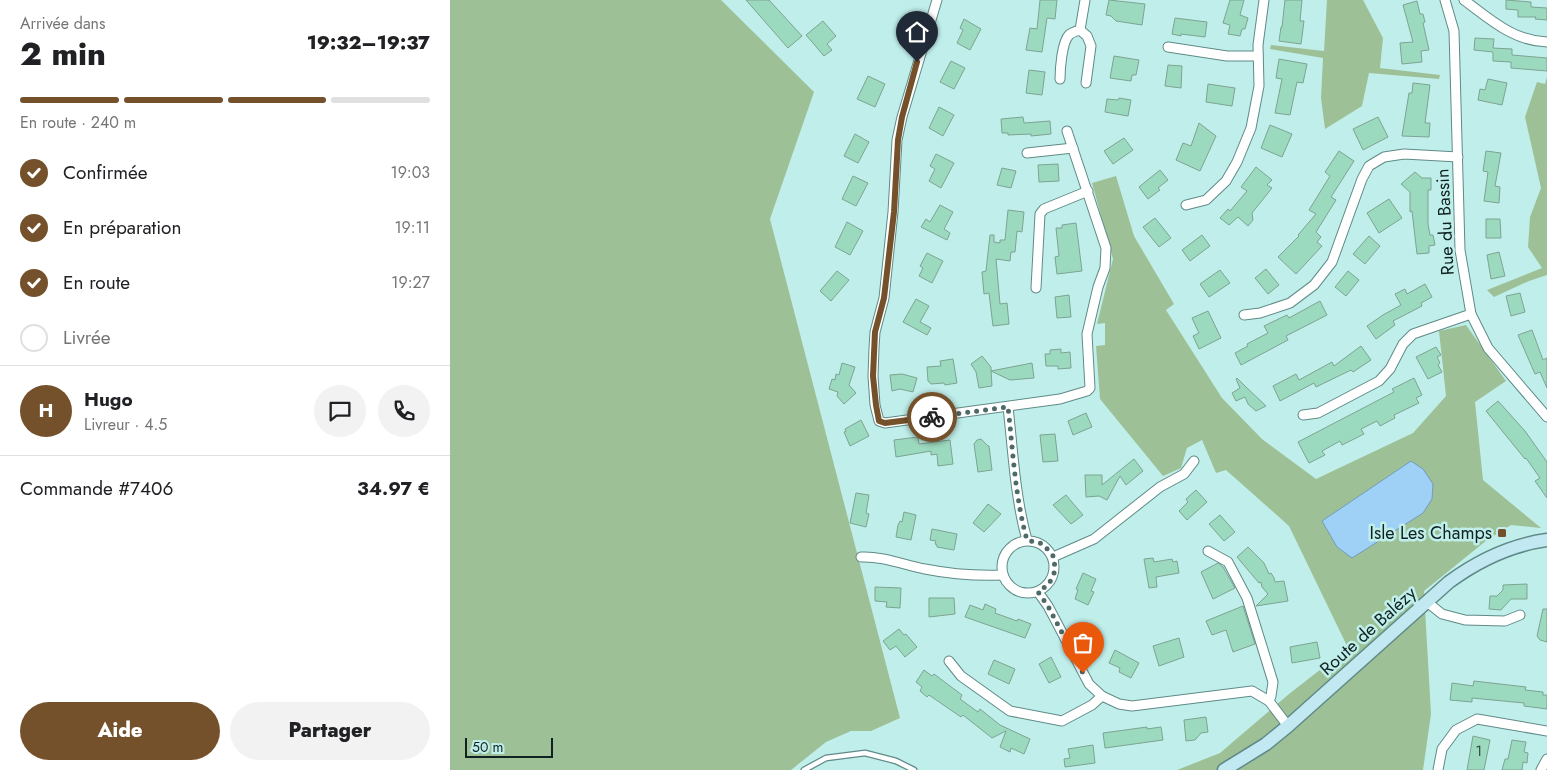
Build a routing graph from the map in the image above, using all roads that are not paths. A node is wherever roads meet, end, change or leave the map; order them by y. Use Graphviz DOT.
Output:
graph roads {
  1 [pos="937,0"];
  2 [pos="1084,0"];
  3 [pos="1264,0"];
  4 [pos="1445,0"];
  5 [pos="1464,0"];
  6 [pos="1080,30"];
  7 [pos="1547,42"];
  8 [pos="1168,47"];
  9 [pos="1258,56"];
  10 [pos="1060,79"];
  11 [pos="1086,83"];
  12 [pos="1067,131"];
  13 [pos="1073,148"];
  14 [pos="1027,153"];
  15 [pos="1458,157"];
  16 [pos="1088,191"];
  17 [pos="1186,205"];
  18 [pos="1036,288"];
  19 [pos="1471,314"];
  20 [pos="1244,315"];
  21 [pos="1008,407"];
  22 [pos="1303,414"];
  23 [pos="1547,418"];
  24 [pos="1194,461"];
  25 [pos="1027,540"];
  26 [pos="1547,540"];
  27 [pos="1208,551"];
  28 [pos="860,557"];
  29 [pos="1054,557"];
  30 [pos="1003,575"];
  31 [pos="1038,592"];
  32 [pos="1427,602"];
  33 [pos="1520,615"];
  34 [pos="949,661"];
  35 [pos="1102,696"];
  36 [pos="1269,701"];
  37 [pos="1288,726"];
  38 [pos="1547,731"];
  39 [pos="1547,759"];
  40 [pos="804,770"];
  41 [pos="914,770"];
  42 [pos="1224,770"];
  43 [pos="1438,770"];
  44 [pos="1541,770"];
  1 -- 21 [label="street"];
  2 -- 6 [label="street"];
  3 -- 9 [label="street"];
  4 -- 15 [label="street, Rue du Bassin"];
  5 -- 7 [label="street"];
  6 -- 10 [label="street"];
  6 -- 11 [label="street"];
  8 -- 9 [label="street"];
  9 -- 17 [label="street"];
  12 -- 13 [label="street"];
  13 -- 14 [label="street"];
  13 -- 16 [label="street"];
  15 -- 19 [label="street, Rue du Bassin"];
  15 -- 20 [label="street"];
  16 -- 18 [label="street"];
  16 -- 21 [label="street"];
  19 -- 22 [label="street"];
  19 -- 23 [label="street, Rue du Bassin"];
  21 -- 25 [label="street"];
  24 -- 29 [label="street"];
  25 -- 29 [label="street"];
  25 -- 30 [label="street"];
  26 -- 32 [label="main road, Route de Balézy"];
  27 -- 36 [label="street"];
  28 -- 30 [label="street"];
  29 -- 31 [label="street"];
  30 -- 31 [label="street"];
  31 -- 35 [label="street"];
  32 -- 33 [label="street"];
  32 -- 37 [label="main road, Route de Balézy"];
  34 -- 35 [label="street"];
  35 -- 36 [label="street"];
  36 -- 37 [label="street"];
  37 -- 42 [label="main road, Route de Balézy"];
  38 -- 43 [label="street"];
  39 -- 44 [label="street"];
  40 -- 41 [label="lane"];
}
